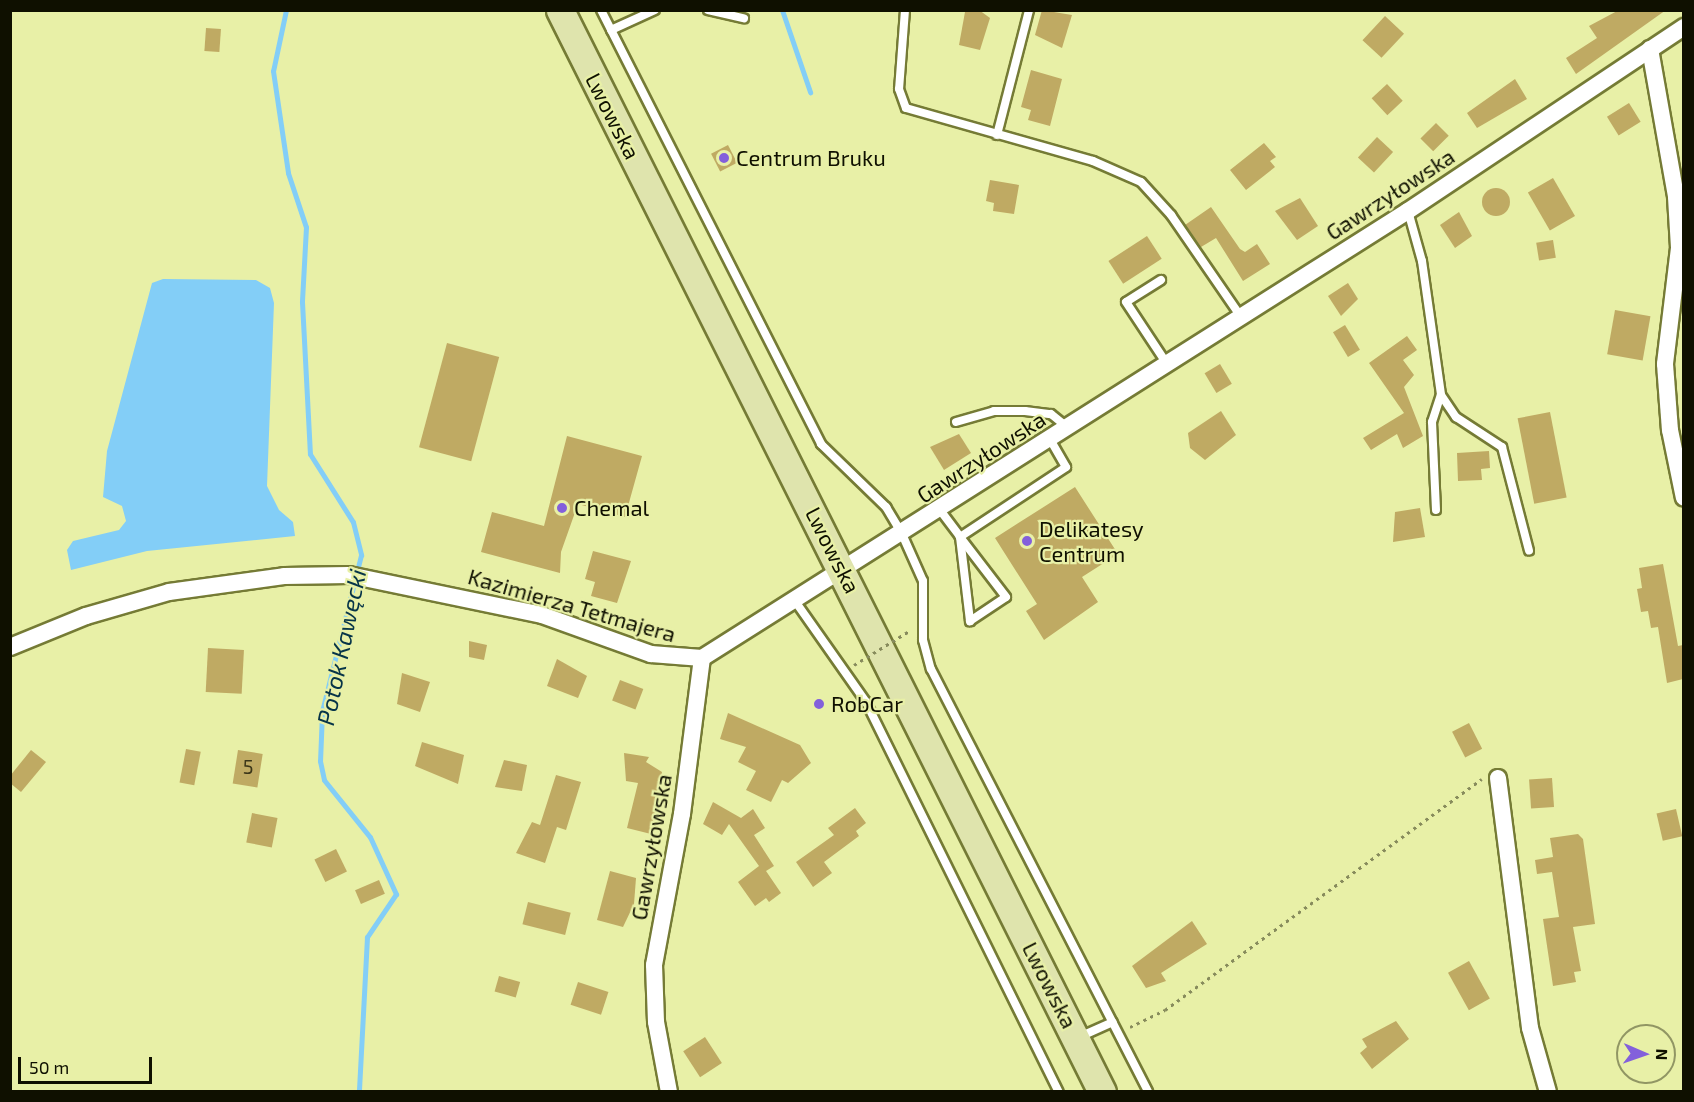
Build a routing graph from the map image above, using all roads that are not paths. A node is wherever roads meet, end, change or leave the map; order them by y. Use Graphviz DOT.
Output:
graph roads {
  1 [pos="560,10"];
  2 [pos="602,10"];
  3 [pos="655,10"];
  4 [pos="708,10"];
  5 [pos="905,10"];
  6 [pos="1029,10"];
  7 [pos="744,18"];
  8 [pos="1683,27"];
  9 [pos="612,30"];
  10 [pos="1650,49"];
  11 [pos="997,135"];
  12 [pos="1408,211"];
  13 [pos="1161,280"];
  14 [pos="1241,317"];
  15 [pos="1167,364"];
  16 [pos="1441,394"];
  17 [pos="956,422"];
  18 [pos="1068,428"];
  19 [pos="1050,439"];
  20 [pos="1683,498"];
  21 [pos="940,510"];
  22 [pos="1436,510"];
  23 [pos="902,534"];
  24 [pos="960,537"];
  25 [pos="1529,551"];
  26 [pos="844,572"];
  27 [pos="795,601"];
  28 [pos="10,647"];
  29 [pos="702,658"];
  30 [pos="1498,778"];
  31 [pos="1113,1022"];
  32 [pos="1077,1038"];
  33 [pos="669,1092"];
  34 [pos="1059,1092"];
  35 [pos="1102,1092"];
  36 [pos="1148,1092"];
  37 [pos="1548,1092"];
  1 -- 26 [label="main road, Lwowska"];
  2 -- 9 [label="lane"];
  3 -- 9 [label="lane"];
  4 -- 7 [label="lane"];
  5 -- 11 [label="lane"];
  6 -- 11 [label="lane"];
  8 -- 10 [label="street, Gawrzyłowska"];
  9 -- 23 [label="lane"];
  10 -- 12 [label="street, Gawrzyłowska"];
  10 -- 20 [label="street"];
  11 -- 14 [label="lane"];
  12 -- 14 [label="street, Gawrzyłowska"];
  12 -- 16 [label="lane"];
  13 -- 15 [label="lane"];
  14 -- 15 [label="street, Gawrzyłowska"];
  15 -- 18 [label="street, Gawrzyłowska"];
  16 -- 22 [label="lane"];
  16 -- 25 [label="lane"];
  17 -- 18 [label="lane"];
  18 -- 19 [label="street, Gawrzyłowska"];
  19 -- 21 [label="street, Gawrzyłowska"];
  19 -- 24 [label="lane"];
  21 -- 23 [label="street, Gawrzyłowska"];
  21 -- 24 [label="lane"];
  23 -- 26 [label="street, Gawrzyłowska"];
  23 -- 31 [label="lane"];
  24 -- 24 [label="lane"];
  26 -- 27 [label="street, Gawrzyłowska"];
  26 -- 32 [label="main road, Lwowska"];
  27 -- 29 [label="street, Gawrzyłowska"];
  27 -- 34 [label="lane"];
  28 -- 29 [label="street, Kazimierza Tetmajera"];
  29 -- 33 [label="street, Gawrzyłowska"];
  30 -- 37 [label="street"];
  31 -- 32 [label="lane"];
  31 -- 36 [label="lane"];
  32 -- 35 [label="main road, Lwowska"];
}
